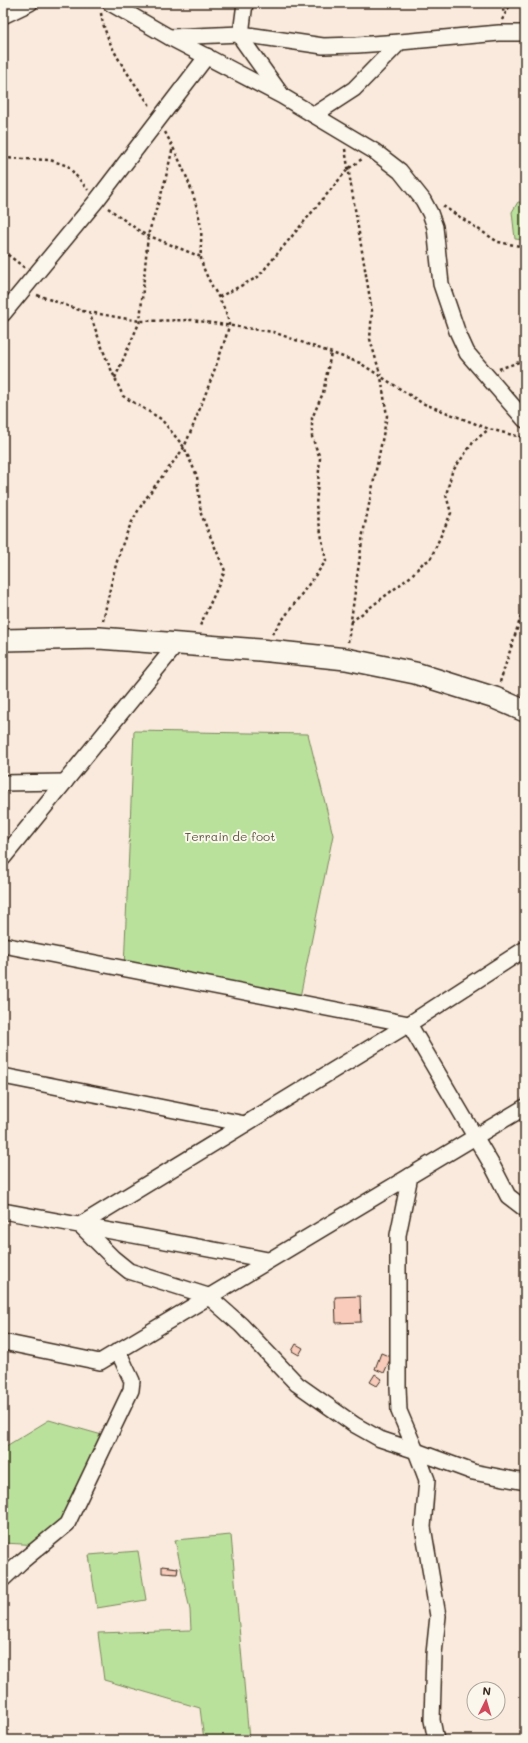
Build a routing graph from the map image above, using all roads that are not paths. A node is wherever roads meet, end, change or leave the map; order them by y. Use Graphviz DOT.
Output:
graph roads {
  1 [pos="30,3"];
  2 [pos="245,3"];
  3 [pos="105,6"];
  4 [pos="3,16"];
  5 [pos="525,33"];
  6 [pos="241,34"];
  7 [pos="169,37"];
  8 [pos="400,42"];
  9 [pos="208,56"];
  10 [pos="282,96"];
  11 [pos="314,115"];
  12 [pos="3,314"];
  13 [pos="525,420"];
  14 [pos="3,640"];
  15 [pos="184,645"];
  16 [pos="525,711"];
  17 [pos="65,782"];
  18 [pos="3,783"];
  19 [pos="3,858"];
  20 [pos="3,945"];
  21 [pos="525,949"];
  22 [pos="409,1024"];
  23 [pos="3,1076"];
  24 [pos="525,1107"];
  25 [pos="245,1124"];
  26 [pos="475,1136"];
  27 [pos="410,1176"];
  28 [pos="525,1209"];
  29 [pos="3,1211"];
  30 [pos="80,1225"];
  31 [pos="268,1260"];
  32 [pos="208,1296"];
  33 [pos="3,1342"];
  34 [pos="118,1351"];
  35 [pos="416,1451"];
  36 [pos="525,1482"];
  37 [pos="3,1579"];
  38 [pos="436,1740"];
  1 -- 4 [label="street"];
  2 -- 6 [label="street"];
  3 -- 7 [label="street"];
  5 -- 8 [label="street"];
  6 -- 7 [label="street"];
  6 -- 8 [label="street"];
  6 -- 10 [label="street"];
  7 -- 9 [label="street"];
  8 -- 11 [label="street"];
  9 -- 10 [label="street"];
  9 -- 12 [label="street"];
  10 -- 11 [label="street"];
  11 -- 13 [label="street"];
  14 -- 15 [label="main road"];
  15 -- 16 [label="main road"];
  15 -- 17 [label="street"];
  17 -- 18 [label="street"];
  17 -- 19 [label="street"];
  20 -- 22 [label="street"];
  21 -- 22 [label="street"];
  22 -- 25 [label="street"];
  22 -- 26 [label="street"];
  23 -- 25 [label="street"];
  24 -- 26 [label="street"];
  25 -- 30 [label="street"];
  26 -- 27 [label="street"];
  26 -- 28 [label="street"];
  27 -- 31 [label="street"];
  27 -- 35 [label="street"];
  29 -- 30 [label="street"];
  30 -- 31 [label="street"];
  30 -- 32 [label="street"];
  31 -- 32 [label="street"];
  32 -- 34 [label="street"];
  32 -- 35 [label="street"];
  33 -- 34 [label="street"];
  34 -- 37 [label="street"];
  35 -- 36 [label="street"];
  35 -- 38 [label="street"];
}
